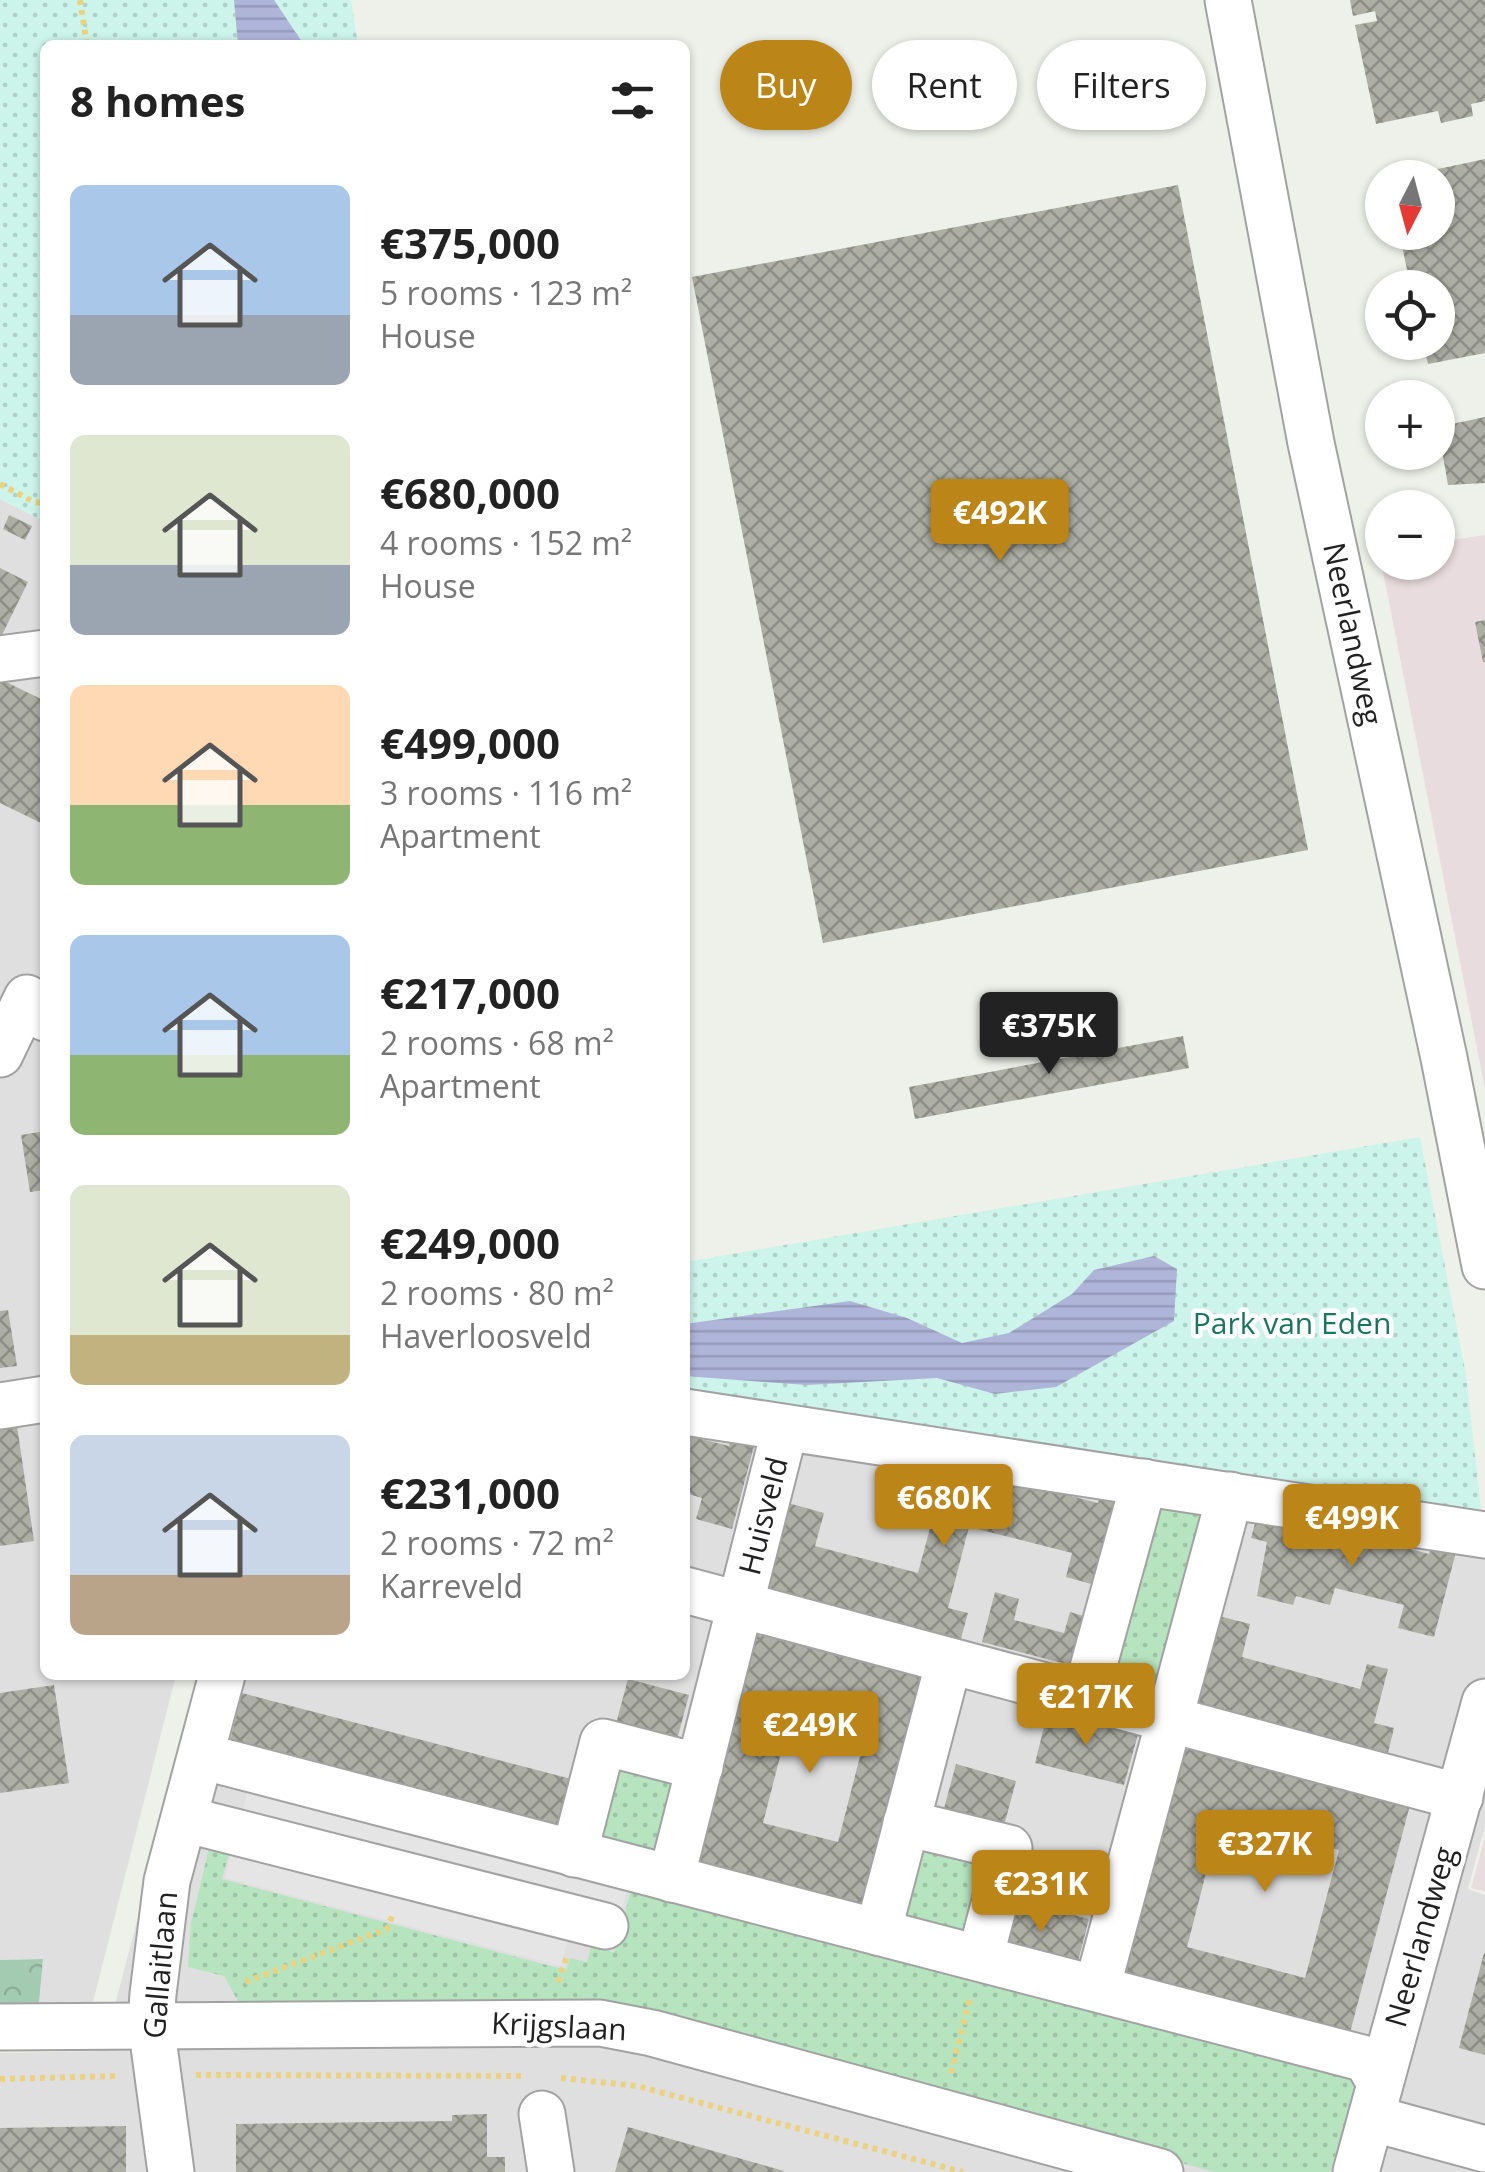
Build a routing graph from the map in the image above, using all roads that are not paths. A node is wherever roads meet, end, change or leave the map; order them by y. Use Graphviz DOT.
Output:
graph roads {
  1 [pos="1228,0"];
  2 [pos="40,654"];
  3 [pos="0,658"];
  4 [pos="36,1008"];
  5 [pos="0,1054"];
  6 [pos="1485,1266"];
  7 [pos="40,1400"];
  8 [pos="0,1406"];
  9 [pos="690,1413"];
  10 [pos="786,1428"];
  11 [pos="1144,1482"];
  12 [pos="1230,1495"];
  13 [pos="1485,1535"];
  14 [pos="690,1591"];
  15 [pos="742,1605"];
  16 [pos="949,1660"];
  17 [pos="221,1680"];
  18 [pos="1085,1697"];
  19 [pos="1485,1702"];
  20 [pos="1171,1720"];
  21 [pos="201,1756"];
  22 [pos="700,1767"];
  23 [pos="1460,1797"];
  24 [pos="184,1819"];
  25 [pos="906,1823"];
  26 [pos="574,1854"];
  27 [pos="671,1878"];
  28 [pos="606,1926"];
  29 [pos="878,1932"];
  30 [pos="980,1958"];
  31 [pos="1097,1988"];
  32 [pos="151,2024"];
  33 [pos="0,2027"];
  34 [pos="1375,2100"];
  35 [pos="542,2114"];
  36 [pos="1485,2148"];
  37 [pos="171,2172"];
  38 [pos="551,2172"];
  39 [pos="1160,2172"];
  40 [pos="1356,2172"];
  1 -- 6 [label="street, Neerlandweg"];
  2 -- 3 [label="street"];
  4 -- 5 [label="street"];
  7 -- 8 [label="street"];
  9 -- 10 [label="street"];
  10 -- 11 [label="street"];
  10 -- 15 [label="street, Huisveld"];
  11 -- 12 [label="street"];
  11 -- 18 [label="street"];
  12 -- 13 [label="street"];
  12 -- 20 [label="street"];
  14 -- 15 [label="street"];
  15 -- 16 [label="street"];
  15 -- 22 [label="street, Huisveld"];
  16 -- 18 [label="street"];
  16 -- 25 [label="street"];
  17 -- 21 [label="street, Gallaitlaan"];
  18 -- 20 [label="street"];
  19 -- 23 [label="street, Neerlandweg"];
  20 -- 23 [label="street"];
  20 -- 31 [label="street"];
  21 -- 24 [label="street, Gallaitlaan"];
  21 -- 26 [label="street"];
  22 -- 26 [label="street"];
  22 -- 27 [label="street, Huisveld"];
  23 -- 34 [label="street, Neerlandweg"];
  24 -- 28 [label="street"];
  24 -- 32 [label="street, Gallaitlaan"];
  25 -- 29 [label="street"];
  25 -- 30 [label="street"];
  26 -- 27 [label="street"];
  27 -- 29 [label="street"];
  29 -- 30 [label="street"];
  30 -- 31 [label="street"];
  31 -- 34 [label="street"];
  32 -- 33 [label="street, Krijgslaan"];
  32 -- 37 [label="street, Gallaitlaan"];
  32 -- 39 [label="street, Krijgslaan"];
  34 -- 36 [label="street"];
  34 -- 40 [label="street, Neerlandweg"];
  35 -- 38 [label="street"];
}
